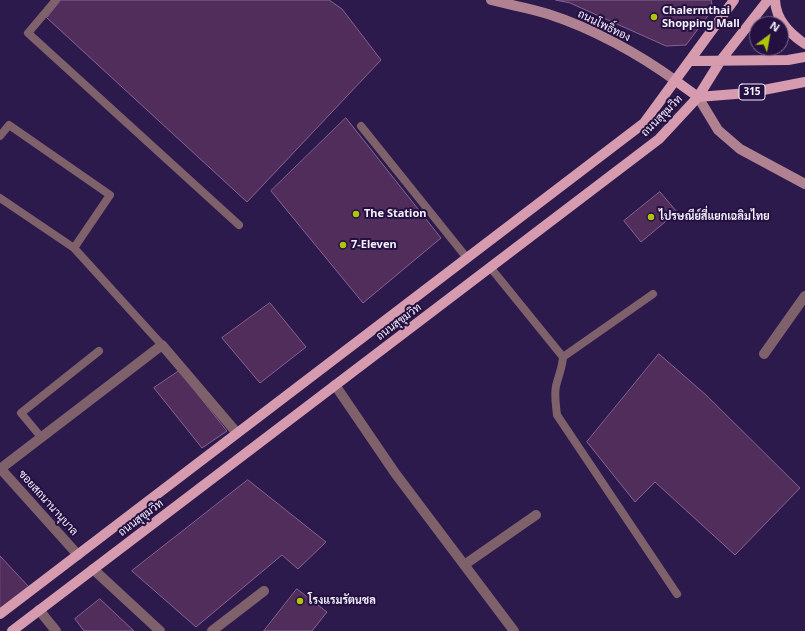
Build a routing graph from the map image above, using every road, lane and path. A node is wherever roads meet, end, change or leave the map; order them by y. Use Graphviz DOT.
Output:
graph roads {
  1 [pos="56,0"];
  2 [pos="491,0"];
  3 [pos="734,0"];
  4 [pos="768,0"];
  5 [pos="776,0"];
  6 [pos="805,44"];
  7 [pos="805,58"];
  8 [pos="722,60"];
  9 [pos="690,61"];
  10 [pos="676,81"];
  11 [pos="805,82"];
  12 [pos="698,96"];
  13 [pos="361,126"];
  14 [pos="0,136"];
  15 [pos="805,184"];
  16 [pos="0,198"];
  17 [pos="239,225"];
  18 [pos="74,248"];
  19 [pos="467,258"];
  20 [pos="490,267"];
  21 [pos="653,294"];
  22 [pos="805,296"];
  23 [pos="162,345"];
  24 [pos="99,351"];
  25 [pos="764,354"];
  26 [pos="563,357"];
  27 [pos="335,385"];
  28 [pos="237,433"];
  29 [pos="42,437"];
  30 [pos="0,469"];
  31 [pos="536,515"];
  32 [pos="78,555"];
  33 [pos="464,565"];
  34 [pos="93,569"];
  35 [pos="264,591"];
  36 [pos="677,594"];
  37 [pos="39,610"];
  38 [pos="0,614"];
  39 [pos="12,631"];
  40 [pos="56,631"];
  41 [pos="160,631"];
  42 [pos="212,631"];
  43 [pos="514,631"];
  1 -- 17 [label="lane"];
  2 -- 10 [label="street, ถนนโพธิ์ทอง"];
  3 -- 9 [label="main road, ถนนสุขุมวิท"];
  4 -- 8 [label="main road, ถนนสุขุมวิท"];
  5 -- 6 [label="main road"];
  7 -- 8 [label="main road"];
  8 -- 9 [label="main road"];
  8 -- 12 [label="main road, ถนนสุขุมวิท"];
  9 -- 10 [label="main road, ถนนสุขุมวิท"];
  10 -- 12 [label="main road"];
  10 -- 19 [label="main road, ถนนสุขุมวิท"];
  11 -- 12 [label="main road, 315"];
  12 -- 15 [label="street"];
  12 -- 20 [label="main road, ถนนสุขุมวิท"];
  13 -- 19 [label="lane"];
  14 -- 18 [label="lane"];
  16 -- 18 [label="lane"];
  18 -- 23 [label="lane"];
  19 -- 28 [label="main road, ถนนสุขุมวิท"];
  20 -- 26 [label="lane"];
  20 -- 27 [label="main road, ถนนสุขุมวิท"];
  21 -- 26 [label="lane"];
  22 -- 25 [label="street"];
  23 -- 28 [label="street"];
  23 -- 29 [label="street"];
  24 -- 29 [label="lane"];
  26 -- 36 [label="lane"];
  27 -- 33 [label="street"];
  27 -- 34 [label="main road, ถนนสุขุมวิท"];
  28 -- 32 [label="main road, ถนนสุขุมวิท"];
  29 -- 30 [label="street"];
  30 -- 32 [label="street, ซอยสถนานานุบาล"];
  31 -- 33 [label="street"];
  32 -- 38 [label="main road, ถนนสุขุมวิท"];
  33 -- 43 [label="street"];
  34 -- 37 [label="main road, ถนนสุขุมวิท"];
  34 -- 41 [label="street"];
  35 -- 42 [label="street"];
  37 -- 39 [label="main road, ถนนสุขุมวิท"];
  37 -- 40 [label="street"];
}
